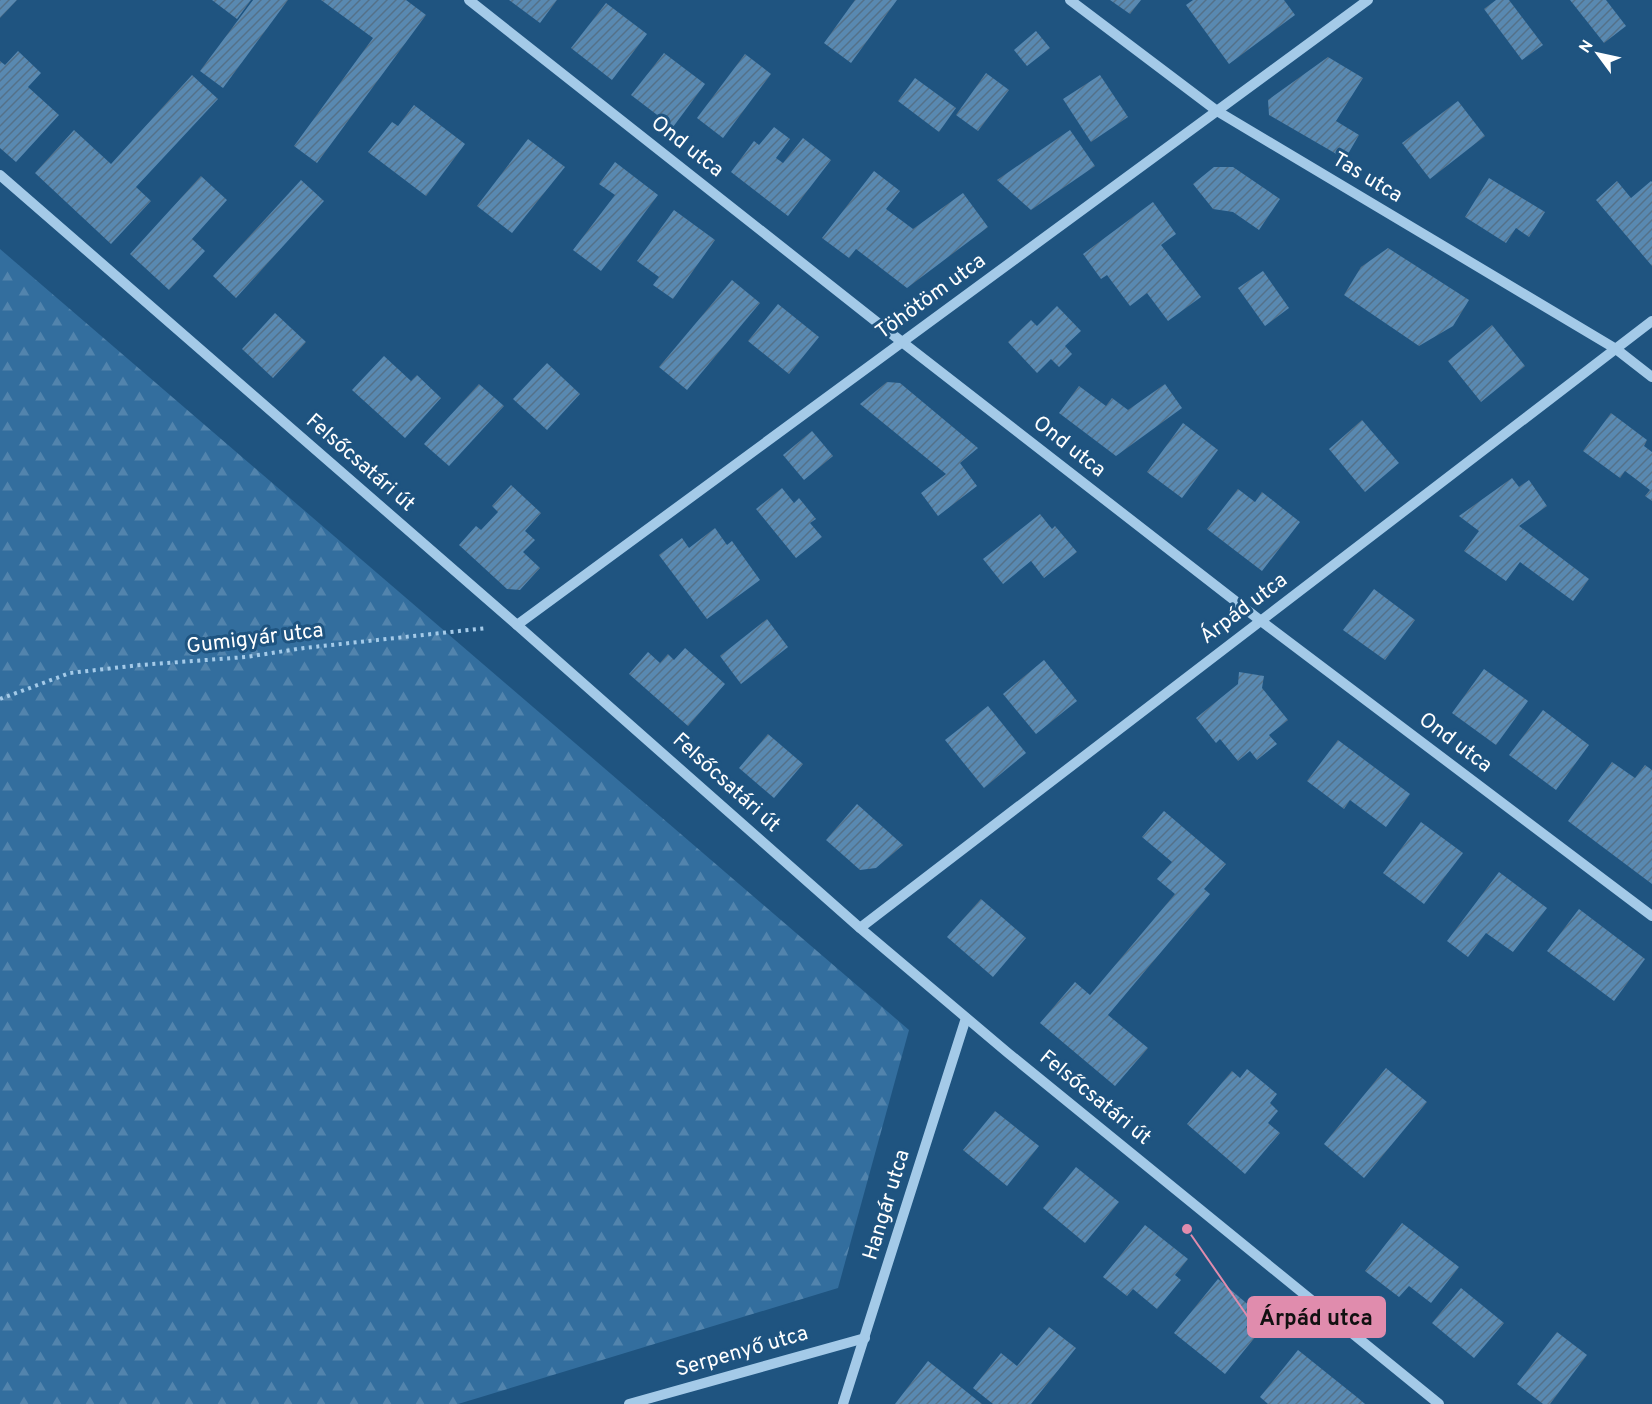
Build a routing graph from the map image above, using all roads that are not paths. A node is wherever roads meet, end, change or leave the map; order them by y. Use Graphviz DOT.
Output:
graph roads {
  1 [pos="469,0"];
  2 [pos="1070,0"];
  3 [pos="1368,0"];
  4 [pos="1217,111"];
  5 [pos="0,175"];
  6 [pos="1652,321"];
  7 [pos="902,342"];
  8 [pos="1616,349"];
  9 [pos="1652,377"];
  10 [pos="1261,621"];
  11 [pos="518,625"];
  12 [pos="1652,916"];
  13 [pos="860,928"];
  14 [pos="966,1018"];
  15 [pos="865,1338"];
  16 [pos="629,1404"];
  17 [pos="843,1404"];
  18 [pos="1439,1404"];
  1 -- 7 [label="street, Ond utca"];
  2 -- 4 [label="street, Tas utca"];
  3 -- 4 [label="street, Töhötöm utca"];
  4 -- 7 [label="street, Töhötöm utca"];
  4 -- 8 [label="street, Tas utca"];
  5 -- 11 [label="street, Felsőcsatári út"];
  6 -- 8 [label="street, Árpád utca"];
  7 -- 10 [label="street, Ond utca"];
  7 -- 11 [label="street, Töhötöm utca"];
  8 -- 9 [label="street, Tas utca"];
  8 -- 10 [label="street, Árpád utca"];
  10 -- 12 [label="street, Ond utca"];
  10 -- 13 [label="street, Árpád utca"];
  11 -- 13 [label="street, Felsőcsatári út"];
  13 -- 14 [label="street, Felsőcsatári út"];
  14 -- 15 [label="street, Hangár utca"];
  14 -- 18 [label="street, Felsőcsatári út"];
  15 -- 16 [label="street, Serpenyő utca"];
  15 -- 17 [label="street, Hangár utca"];
}
